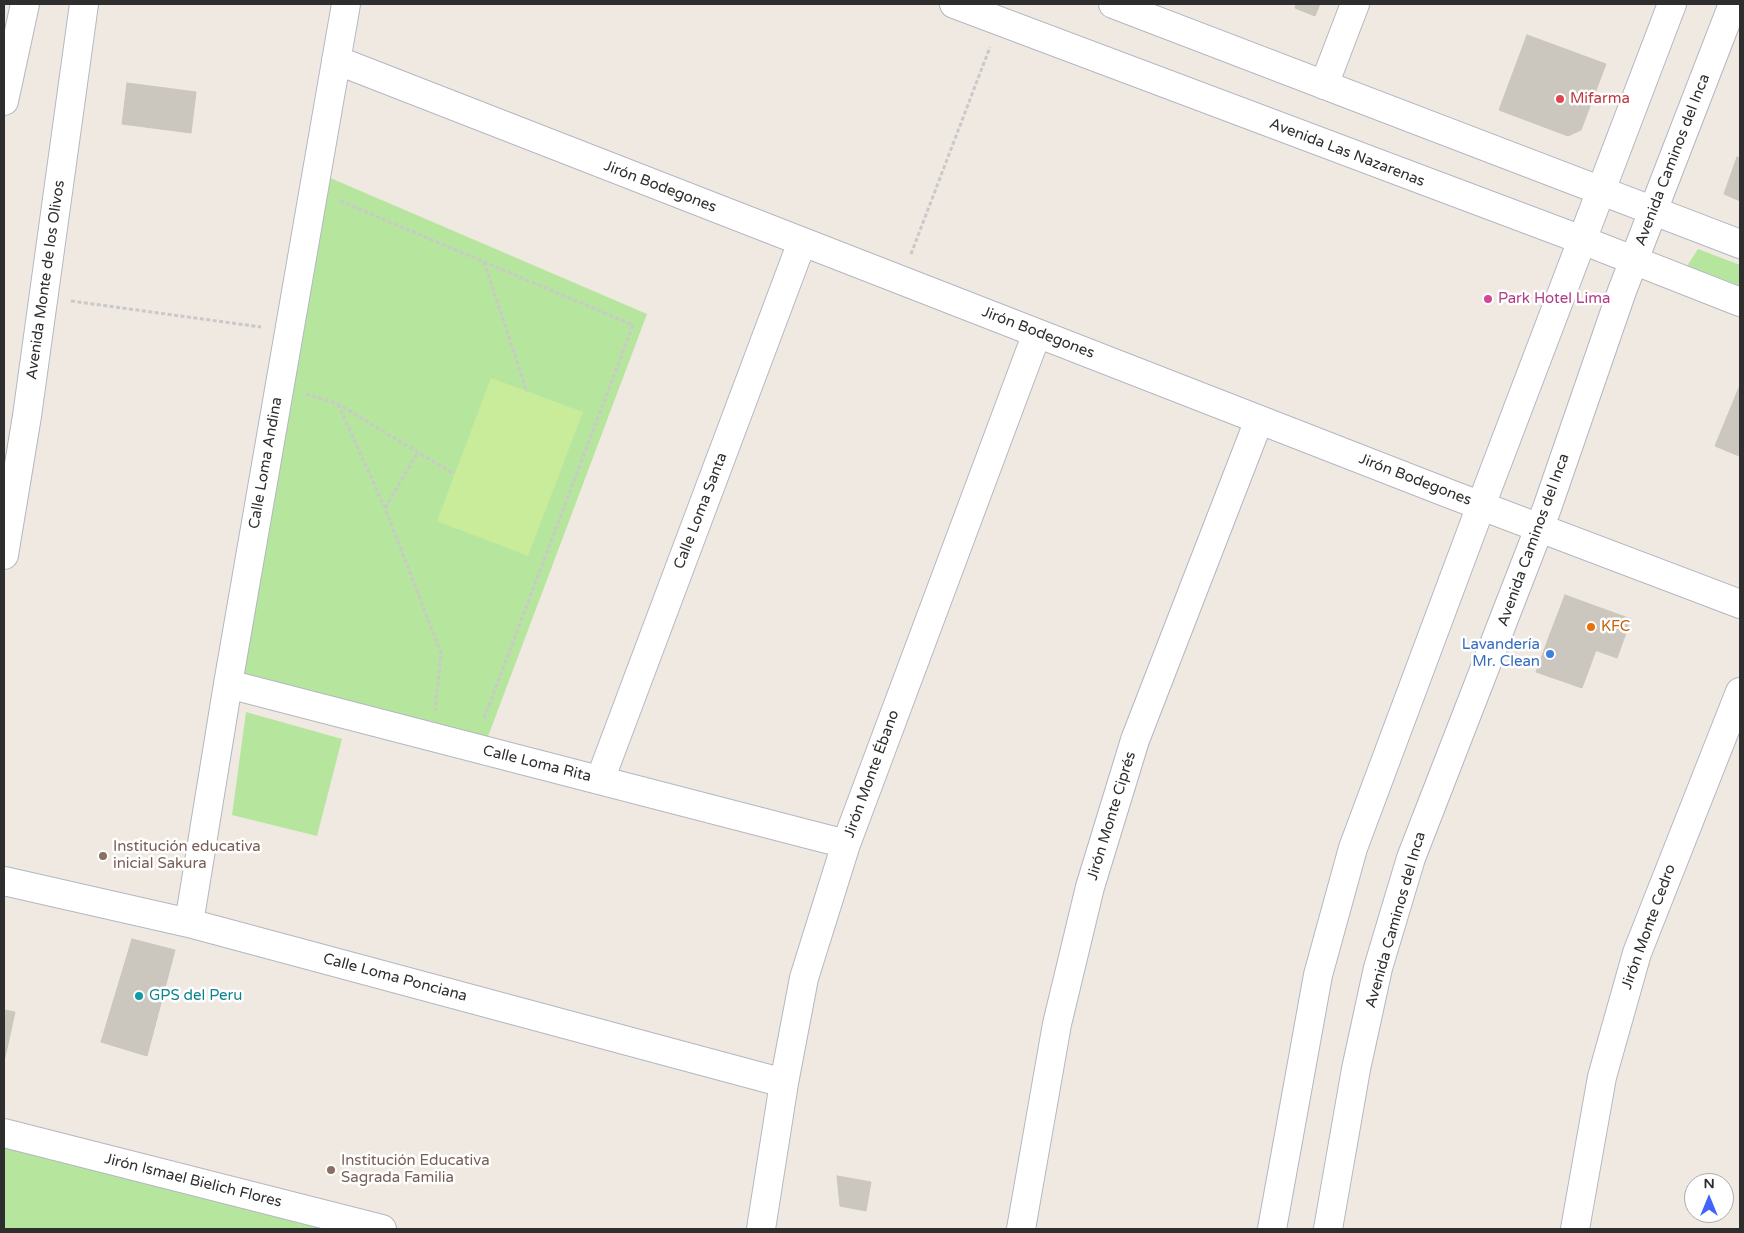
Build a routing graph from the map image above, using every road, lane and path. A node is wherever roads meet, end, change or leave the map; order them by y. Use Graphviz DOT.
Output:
graph roads {
  1 [pos="25,4"];
  2 [pos="84,4"];
  3 [pos="346,4"];
  4 [pos="954,4"];
  5 [pos="1113,4"];
  6 [pos="1355,4"];
  7 [pos="1672,4"];
  8 [pos="1732,4"];
  9 [pos="1000,21"];
  10 [pos="336,60"];
  11 [pos="1324,84"];
  12 [pos="4,101"];
  13 [pos="1601,191"];
  14 [pos="334,199"];
  15 [pos="1654,211"];
  16 [pos="1582,240"];
  17 [pos="802,242"];
  18 [pos="1740,244"];
  19 [pos="1635,260"];
  20 [pos="484,262"];
  21 [pos="901,280"];
  22 [pos="44,297"];
  23 [pos="1740,302"];
  24 [pos="289,331"];
  25 [pos="1036,333"];
  26 [pos="527,392"];
  27 [pos="304,393"];
  28 [pos="338,404"];
  29 [pos="1258,420"];
  30 [pos="418,452"];
  31 [pos="454,474"];
  32 [pos="1481,506"];
  33 [pos="385,508"];
  34 [pos="1539,529"];
  35 [pos="4,555"];
  36 [pos="1740,604"];
  37 [pos="228,684"];
  38 [pos="1740,692"];
  39 [pos="432,737"];
  40 [pos="473,748"];
  41 [pos="600,780"];
  42 [pos="846,844"];
  43 [pos="4,881"];
  44 [pos="189,923"];
  45 [pos="784,1083"];
  46 [pos="4,1133"];
  47 [pos="382,1229"];
  48 [pos="761,1229"];
  49 [pos="1021,1229"];
  50 [pos="1272,1229"];
  51 [pos="1328,1229"];
  52 [pos="1575,1229"];
  1 -- 12 [label="street"];
  2 -- 22 [label="street, Avenida Monte de los Olivos"];
  3 -- 10 [label="street, Calle Loma Andina"];
  4 -- 9 [label="street, Avenida Las Nazarenas"];
  5 -- 11 [label="street"];
  6 -- 11 [label="street"];
  7 -- 13 [label="street"];
  8 -- 15 [label="street, Avenida Caminos del Inca"];
  9 -- 16 [label="street, Avenida Las Nazarenas"];
  9 -- 21 [label="path"];
  10 -- 17 [label="street, Jirón Bodegones"];
  10 -- 24 [label="street, Calle Loma Andina"];
  11 -- 13 [label="street"];
  13 -- 15 [label="street"];
  13 -- 16 [label="street"];
  14 -- 20 [label="path"];
  15 -- 18 [label="street"];
  15 -- 19 [label="street, Avenida Caminos del Inca"];
  16 -- 19 [label="street, Avenida Las Nazarenas"];
  16 -- 32 [label="street"];
  17 -- 21 [label="street, Jirón Bodegones"];
  17 -- 41 [label="street, Calle Loma Santa"];
  19 -- 23 [label="street, Avenida Las Nazarenas"];
  19 -- 34 [label="street, Avenida Caminos del Inca"];
  20 -- 26 [label="path"];
  20 -- 40 [label="path"];
  21 -- 25 [label="street, Jirón Bodegones"];
  22 -- 24 [label="path"];
  22 -- 35 [label="street, Avenida Monte de los Olivos"];
  24 -- 37 [label="street, Calle Loma Andina"];
  25 -- 29 [label="street, Jirón Bodegones"];
  25 -- 42 [label="street, Jirón Monte Ébano"];
  27 -- 28 [label="path"];
  28 -- 30 [label="path"];
  28 -- 33 [label="path"];
  29 -- 32 [label="street, Jirón Bodegones"];
  29 -- 49 [label="street, Jirón Monte Ciprés"];
  30 -- 31 [label="path"];
  30 -- 33 [label="path"];
  32 -- 34 [label="street, Jirón Bodegones"];
  32 -- 50 [label="street"];
  33 -- 39 [label="path"];
  34 -- 36 [label="street, Jirón Bodegones"];
  34 -- 51 [label="street, Avenida Caminos del Inca"];
  37 -- 39 [label="street, Calle Loma Rita"];
  37 -- 44 [label="street, Calle Loma Andina"];
  38 -- 52 [label="street, Jirón Monte Cedro"];
  39 -- 40 [label="street, Calle Loma Rita"];
  40 -- 41 [label="street, Calle Loma Rita"];
  41 -- 42 [label="street, Calle Loma Rita"];
  42 -- 45 [label="street, Jirón Monte Ébano"];
  43 -- 44 [label="street, Calle Loma Ponciana"];
  44 -- 45 [label="street, Calle Loma Ponciana"];
  45 -- 48 [label="street, Jirón Monte Ébano"];
  46 -- 47 [label="street, Jirón Ismael Bielich Flores"];
}
